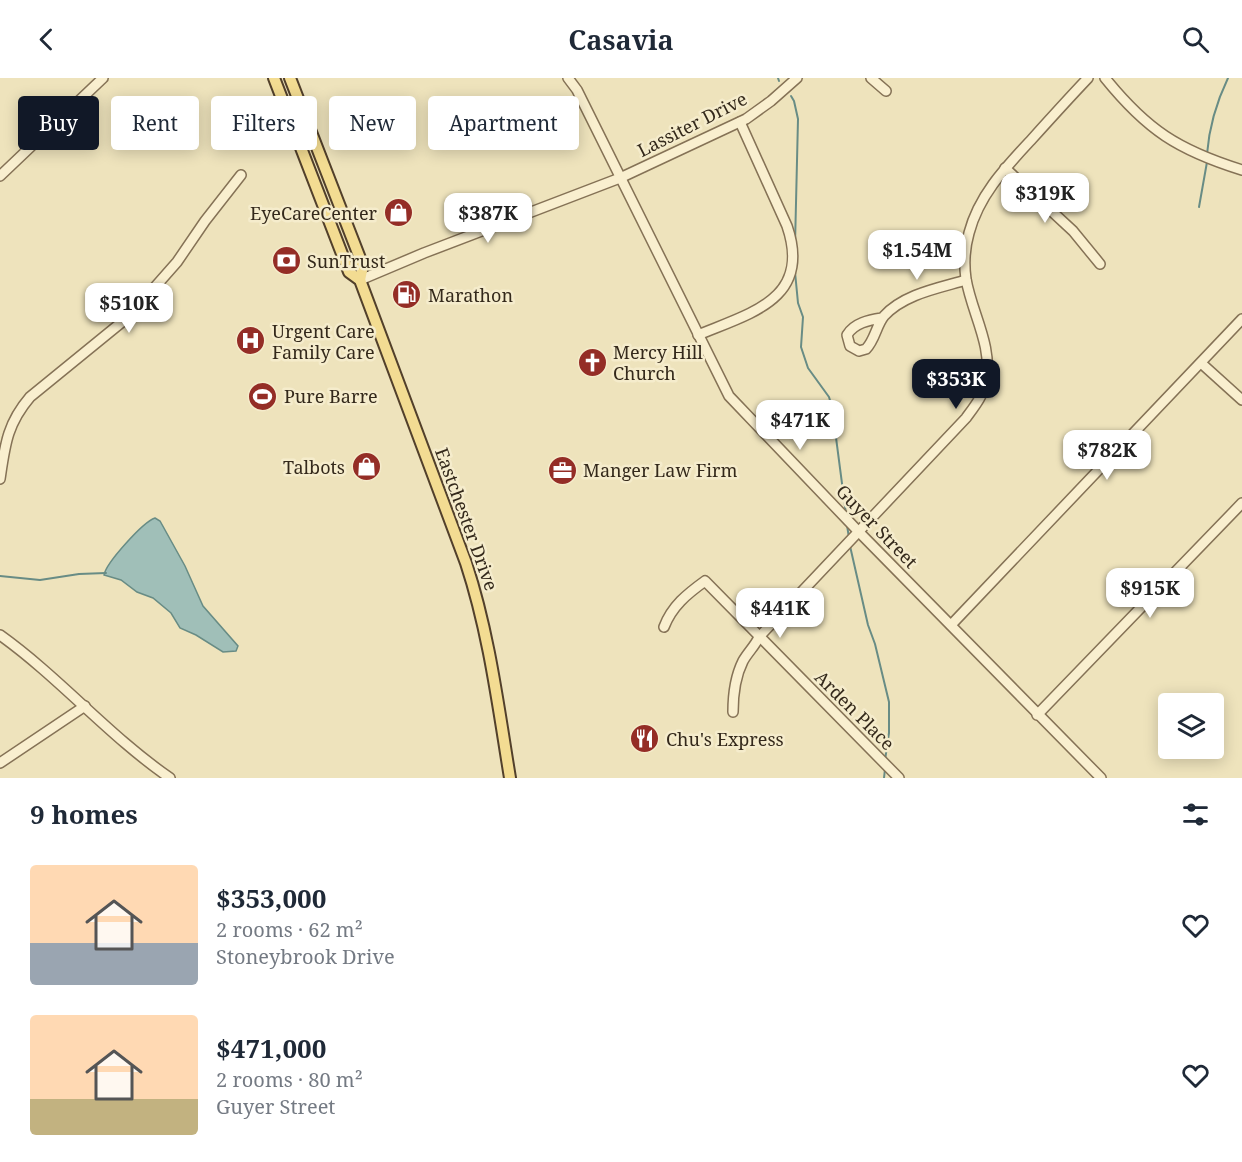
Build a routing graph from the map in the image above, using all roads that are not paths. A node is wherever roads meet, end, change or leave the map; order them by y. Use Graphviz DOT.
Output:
graph roads {
  1 [pos="104,78"];
  2 [pos="274,78"];
  3 [pos="290,78"];
  4 [pos="568,78"];
  5 [pos="797,78"];
  6 [pos="871,78"];
  7 [pos="1088,78"];
  8 [pos="1105,78"];
  9 [pos="886,91"];
  10 [pos="740,122"];
  11 [pos="1005,168"];
  12 [pos="1242,170"];
  13 [pos="241,175"];
  14 [pos="0,176"];
  15 [pos="620,178"];
  16 [pos="1100,264"];
  17 [pos="360,280"];
  18 [pos="966,280"];
  19 [pos="882,318"];
  20 [pos="1242,319"];
  21 [pos="698,335"];
  22 [pos="1201,363"];
  23 [pos="1242,400"];
  24 [pos="0,479"];
  25 [pos="1242,503"];
  26 [pos="858,531"];
  27 [pos="951,625"];
  28 [pos="664,627"];
  29 [pos="0,635"];
  30 [pos="759,637"];
  31 [pos="85,706"];
  32 [pos="733,712"];
  33 [pos="1038,716"];
  34 [pos="0,763"];
  35 [pos="170,778"];
  36 [pos="510,778"];
  37 [pos="899,778"];
  38 [pos="1101,778"];
  1 -- 14 [label="street"];
  2 -- 17 [label="main road, Eastchester Drive"];
  3 -- 17 [label="main road, Eastchester Drive"];
  4 -- 15 [label="street, Guyer Street"];
  5 -- 10 [label="street, Lassiter Drive"];
  6 -- 9 [label="street"];
  7 -- 11 [label="street"];
  8 -- 12 [label="street"];
  10 -- 15 [label="street, Lassiter Drive"];
  10 -- 21 [label="street"];
  11 -- 16 [label="street"];
  11 -- 18 [label="street"];
  13 -- 24 [label="street"];
  15 -- 17 [label="street, Lassiter Drive"];
  15 -- 21 [label="street, Guyer Street"];
  17 -- 36 [label="main road, Eastchester Drive"];
  18 -- 19 [label="street"];
  18 -- 26 [label="street"];
  20 -- 22 [label="street"];
  21 -- 26 [label="street, Guyer Street"];
  22 -- 23 [label="street"];
  22 -- 27 [label="street"];
  25 -- 33 [label="street"];
  26 -- 27 [label="street, Guyer Street"];
  26 -- 30 [label="street"];
  27 -- 33 [label="street, Guyer Street"];
  28 -- 30 [label="street, Arden Place"];
  29 -- 31 [label="street"];
  30 -- 32 [label="street"];
  30 -- 37 [label="street, Arden Place"];
  31 -- 34 [label="street"];
  31 -- 35 [label="street"];
  33 -- 38 [label="street, Guyer Street"];
}
